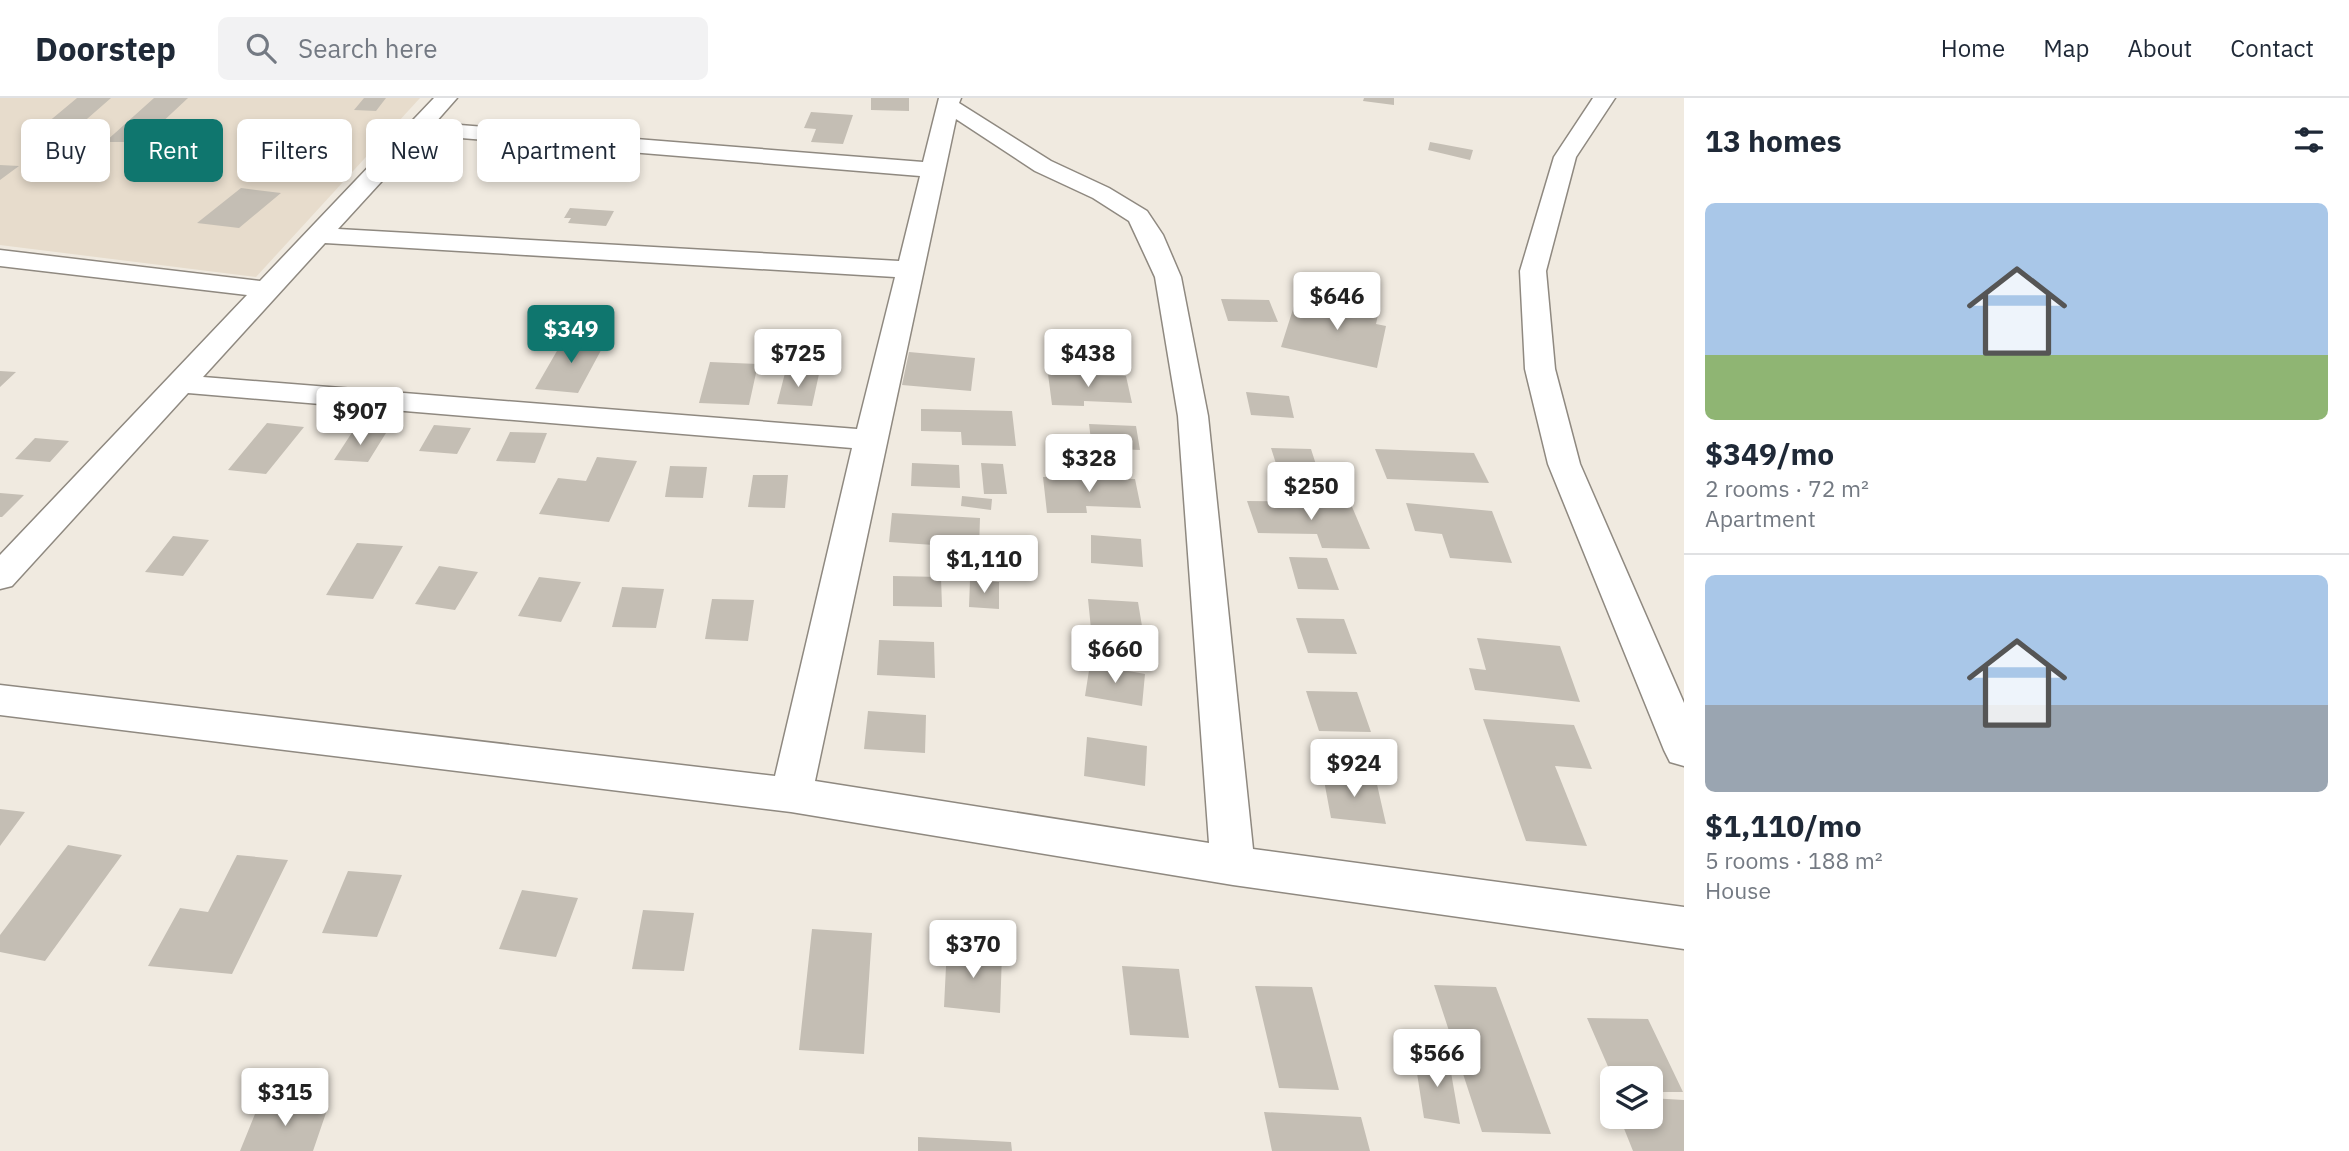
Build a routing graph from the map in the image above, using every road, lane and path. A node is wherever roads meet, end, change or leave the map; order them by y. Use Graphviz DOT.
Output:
graph roads {
  1 [pos="446,98"];
  2 [pos="1604,98"];
  3 [pos="949,102"];
  4 [pos="425,119"];
  5 [pos="463,132"];
  6 [pos="933,170"];
  7 [pos="367,182"];
  8 [pos="318,235"];
  9 [pos="5,269"];
  10 [pos="909,270"];
  11 [pos="268,290"];
  12 [pos="181,384"];
  13 [pos="870,440"];
  14 [pos="0,577"];
  15 [pos="0,700"];
  16 [pos="1681,734"];
  17 [pos="792,794"];
  18 [pos="1233,866"];
  19 [pos="1684,928"];
  1 -- 4 [label="street"];
  2 -- 16 [label="street"];
  3 -- 6 [label="street"];
  3 -- 18 [label="street"];
  5 -- 6 [label="street"];
  6 -- 10 [label="street"];
  7 -- 8 [label="street"];
  8 -- 10 [label="street"];
  8 -- 11 [label="street"];
  9 -- 11 [label="street"];
  10 -- 13 [label="street"];
  11 -- 12 [label="street"];
  12 -- 13 [label="street"];
  12 -- 14 [label="street"];
  13 -- 17 [label="street"];
  15 -- 17 [label="street"];
  17 -- 18 [label="street"];
  18 -- 19 [label="street"];
}
